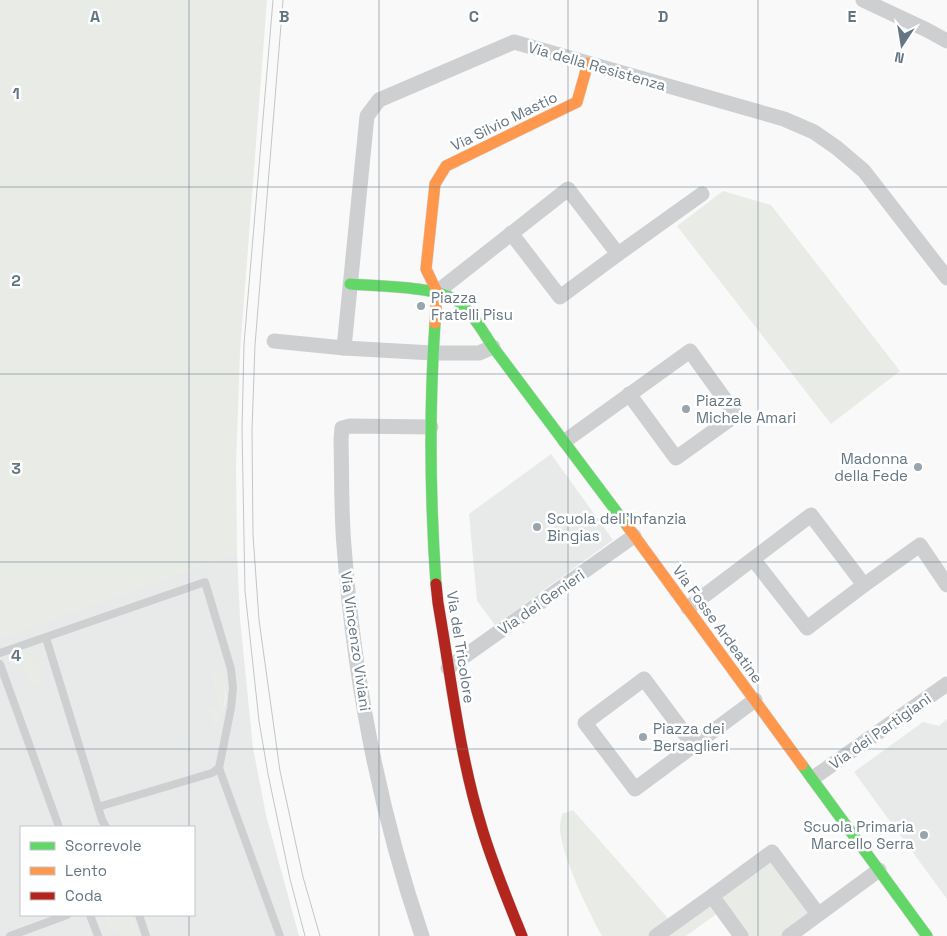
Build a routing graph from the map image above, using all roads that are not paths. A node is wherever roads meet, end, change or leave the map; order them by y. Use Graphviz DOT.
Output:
graph roads {
  1 [pos="863,0"];
  2 [pos="947,41"];
  3 [pos="588,63"];
  4 [pos="702,194"];
  5 [pos="511,233"];
  6 [pos="618,254"];
  7 [pos="947,278"];
  8 [pos="350,284"];
  9 [pos="437,292"];
  10 [pos="274,341"];
  11 [pos="493,347"];
  12 [pos="344,348"];
  13 [pos="433,353"];
  14 [pos="629,394"];
  15 [pos="431,427"];
  16 [pos="565,441"];
  17 [pos="634,536"];
  18 [pos="753,559"];
  19 [pos="864,585"];
  20 [pos="947,585"];
  21 [pos="688,608"];
  22 [pos="46,638"];
  23 [pos="0,653"];
  24 [pos="0,664"];
  25 [pos="448,668"];
  26 [pos="947,684"];
  27 [pos="755,700"];
  28 [pos="694,746"];
  29 [pos="219,768"];
  30 [pos="813,778"];
  31 [pos="98,807"];
  32 [pos="102,824"];
  33 [pos="58,826"];
  34 [pos="879,870"];
  35 [pos="712,896"];
  36 [pos="818,914"];
  37 [pos="64,916"];
  38 [pos="90,916"];
  39 [pos="139,916"];
  40 [pos="10,936"];
  41 [pos="98,936"];
  42 [pos="146,936"];
  43 [pos="280,936"];
  44 [pos="422,936"];
  45 [pos="522,936"];
  46 [pos="656,936"];
  47 [pos="741,936"];
  48 [pos="789,936"];
  49 [pos="927,936"];
  1 -- 2 [label="street"];
  3 -- 7 [label="street, Via della Resistenza"];
  3 -- 8 [label="street, Via della Resistenza"];
  3 -- 9 [label="street, Via Silvio Mastio"];
  4 -- 6 [label="street"];
  5 -- 6 [label="street"];
  5 -- 6 [label="street"];
  5 -- 9 [label="street"];
  8 -- 9 [label="street, Via Fosse Ardeatine"];
  8 -- 12 [label="street, Via della Resistenza"];
  9 -- 11 [label="street, Via Fosse Ardeatine"];
  9 -- 13 [label="street"];
  10 -- 12 [label="street"];
  11 -- 13 [label="street"];
  11 -- 16 [label="street, Via Fosse Ardeatine"];
  12 -- 13 [label="street"];
  13 -- 15 [label="street, Via del Tricolore"];
  14 -- 14 [label="street"];
  14 -- 16 [label="street"];
  15 -- 25 [label="street, Via del Tricolore"];
  15 -- 44 [label="street, Via Vincenzo Viviani"];
  16 -- 17 [label="street, Via Fosse Ardeatine"];
  17 -- 21 [label="street, Via Fosse Ardeatine"];
  17 -- 25 [label="street, Via dei Genieri"];
  18 -- 19 [label="street"];
  18 -- 19 [label="street"];
  18 -- 21 [label="street"];
  19 -- 20 [label="street"];
  21 -- 27 [label="street, Via Fosse Ardeatine"];
  22 -- 23 [label="lane"];
  22 -- 29 [label="lane"];
  22 -- 31 [label="lane"];
  24 -- 33 [label="lane"];
  25 -- 45 [label="street, Via del Tricolore"];
  26 -- 30 [label="street, Via dei Partigiani"];
  27 -- 28 [label="street"];
  27 -- 30 [label="street, Via Fosse Ardeatine"];
  28 -- 28 [label="street"];
  29 -- 31 [label="lane"];
  29 -- 43 [label="lane"];
  30 -- 34 [label="street, Via Fosse Ardeatine"];
  31 -- 32 [label="lane"];
  34 -- 36 [label="street"];
  34 -- 49 [label="street, Via Fosse Ardeatine"];
  35 -- 36 [label="street"];
  35 -- 46 [label="street"];
  35 -- 47 [label="street"];
  36 -- 48 [label="street"];
  37 -- 40 [label="lane"];
  38 -- 41 [label="lane"];
  39 -- 42 [label="lane"];
}
